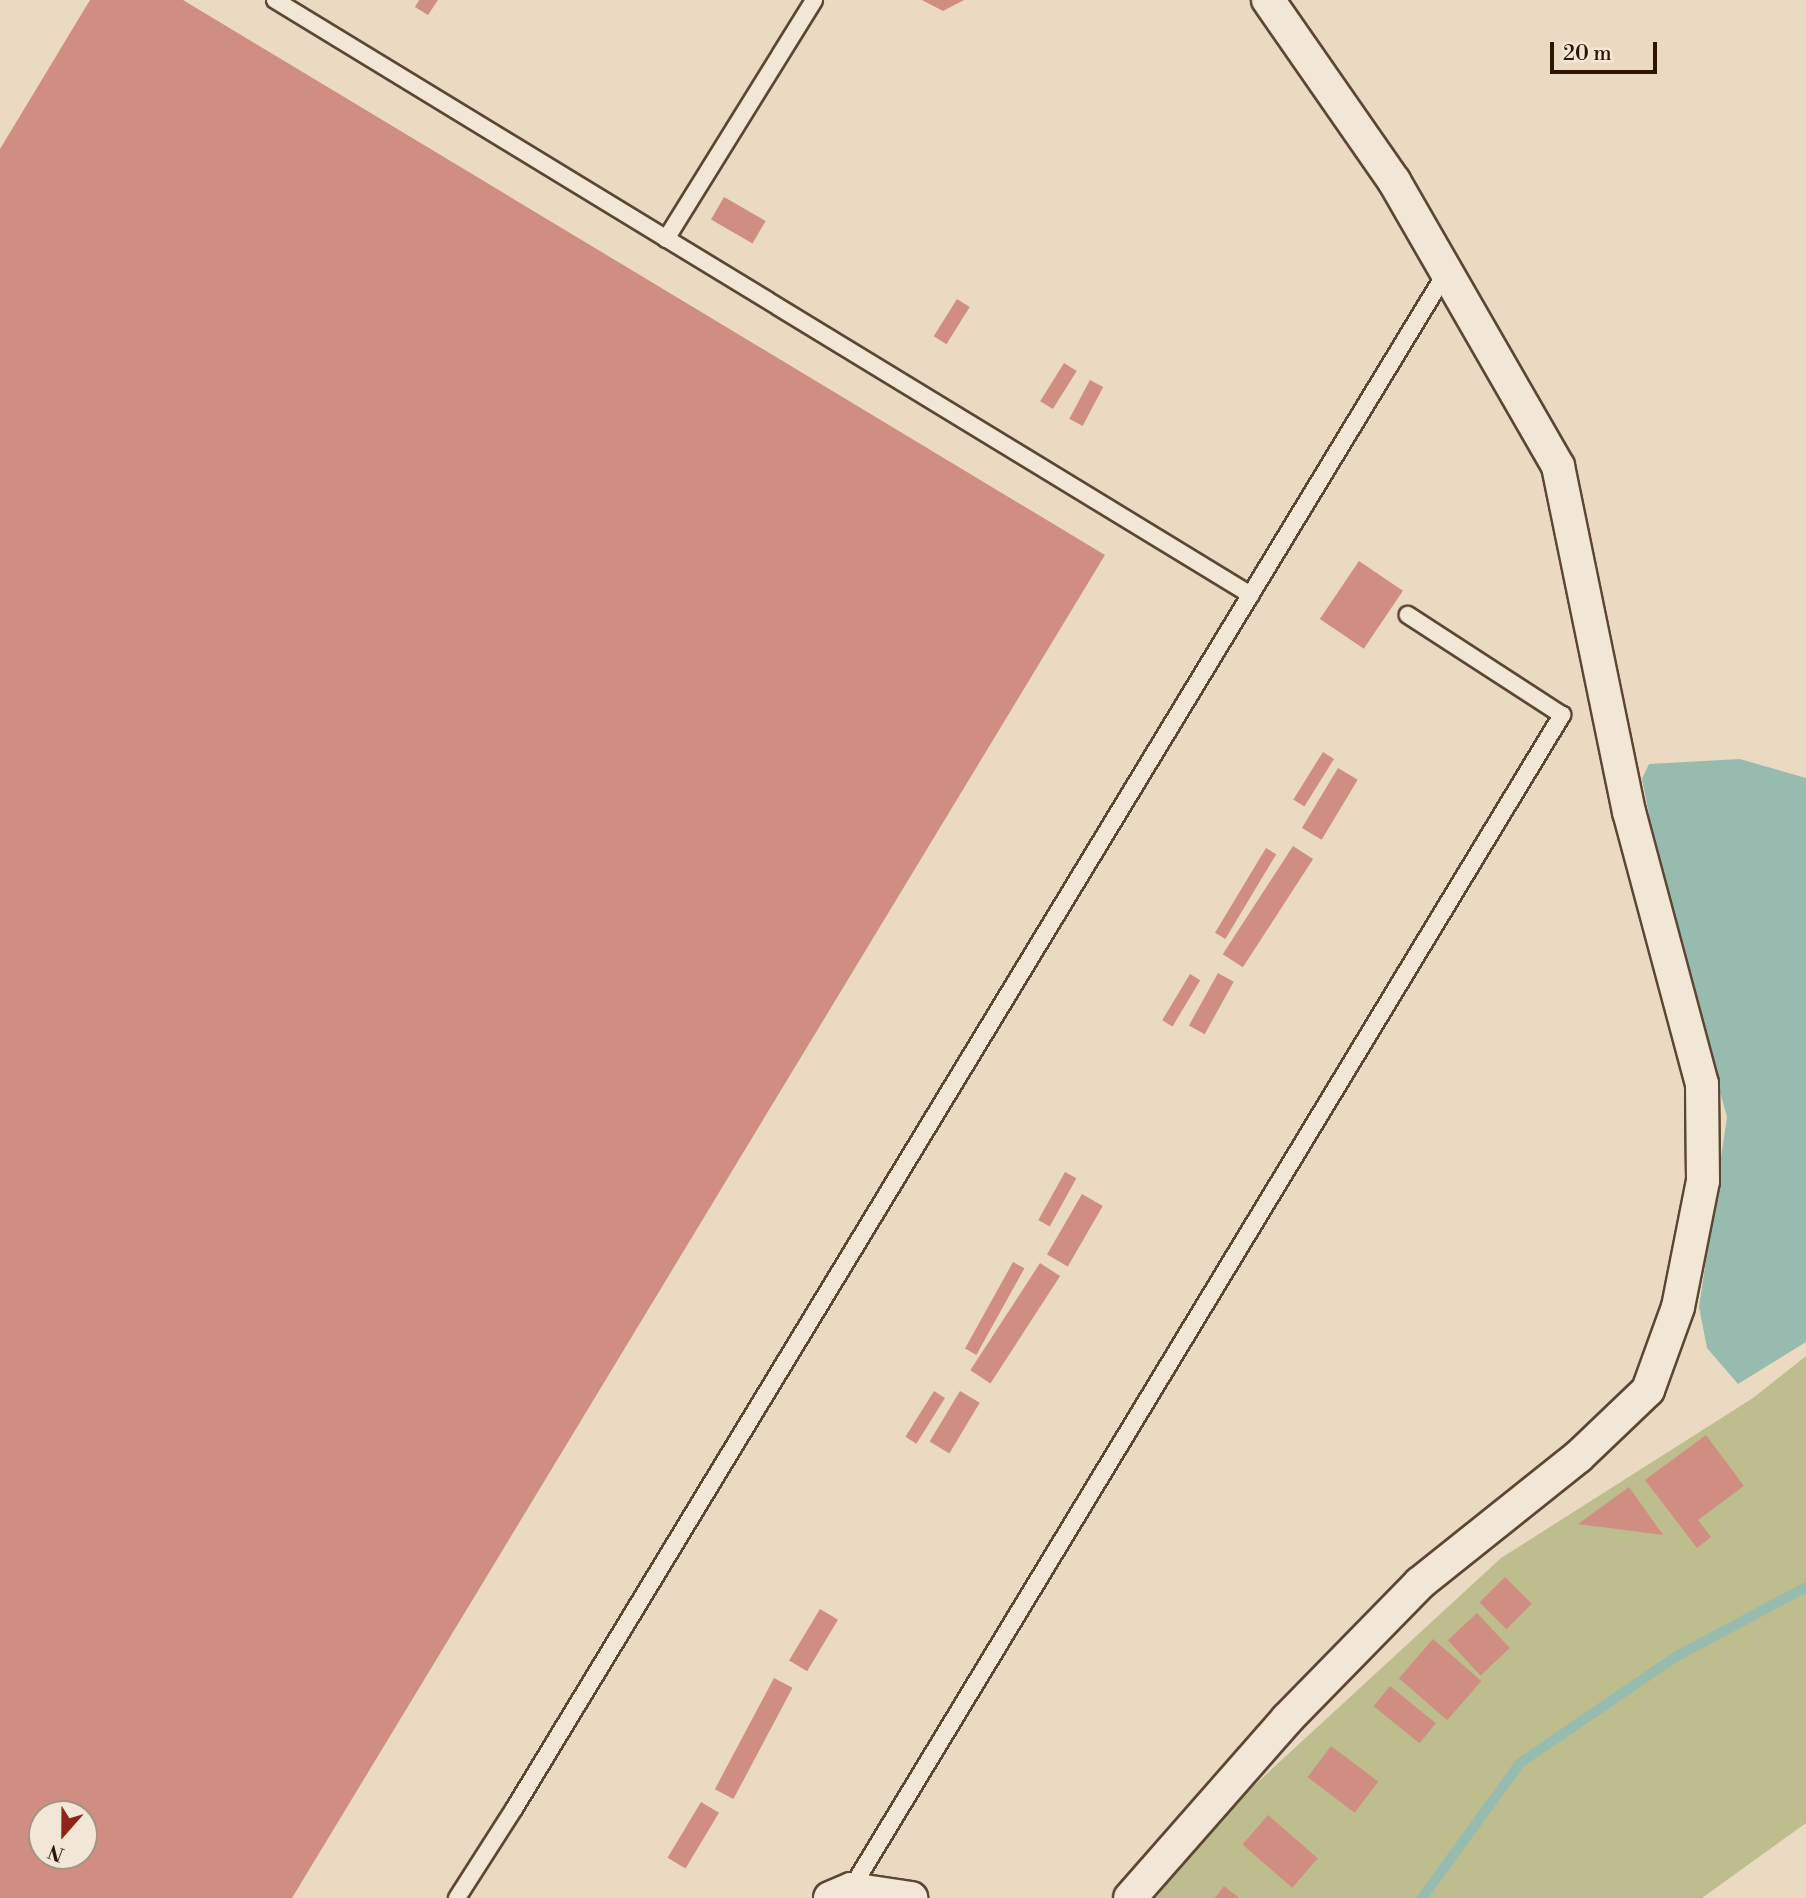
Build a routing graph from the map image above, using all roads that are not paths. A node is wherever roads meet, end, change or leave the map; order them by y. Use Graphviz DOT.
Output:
graph roads {
  1 [pos="275,0"];
  2 [pos="814,0"];
  3 [pos="1268,0"];
  4 [pos="666,239"];
  5 [pos="1447,271"];
  6 [pos="1251,595"];
  7 [pos="1408,615"];
  8 [pos="840,1894"];
  9 [pos="457,1898"];
  10 [pos="911,1898"];
  11 [pos="1130,1898"];
  1 -- 4 [label="lane"];
  2 -- 4 [label="lane"];
  3 -- 5 [label="street"];
  4 -- 6 [label="lane"];
  5 -- 6 [label="lane"];
  5 -- 11 [label="street"];
  6 -- 9 [label="lane"];
  7 -- 8 [label="lane"];
  8 -- 10 [label="street"];
}
